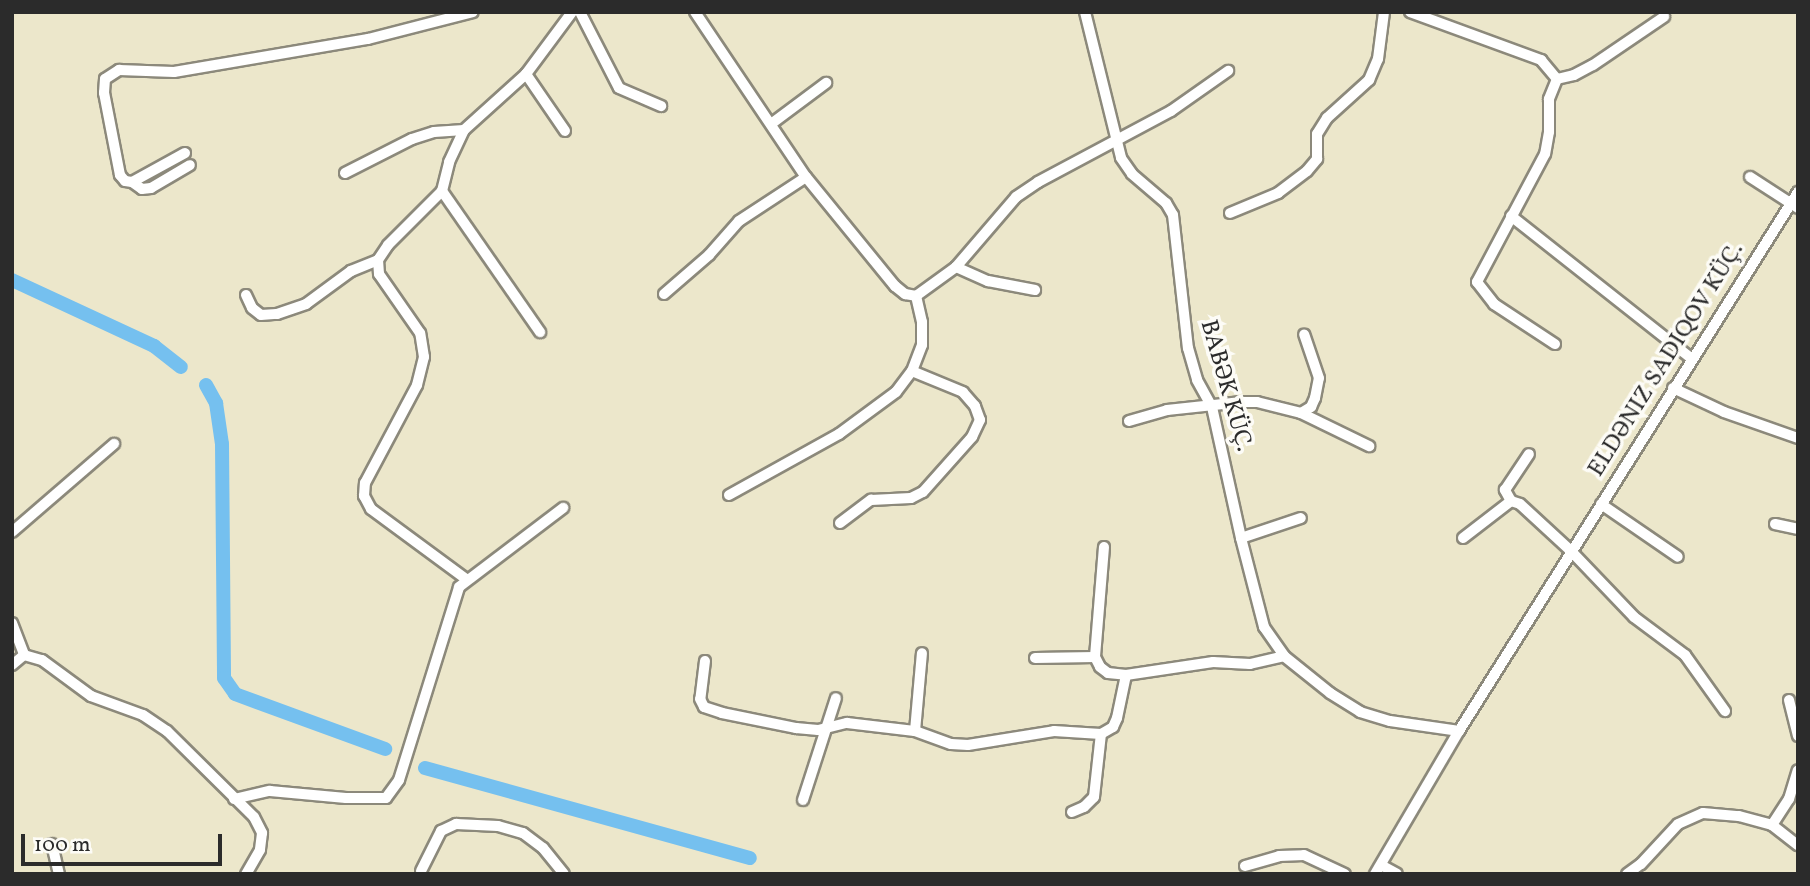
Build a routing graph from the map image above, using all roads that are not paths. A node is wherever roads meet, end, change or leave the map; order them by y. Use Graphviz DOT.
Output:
graph roads {
  1 [pos="473,12"];
  2 [pos="572,12"];
  3 [pos="580,12"];
  4 [pos="695,12"];
  5 [pos="1085,12"];
  6 [pos="1384,12"];
  7 [pos="1410,12"];
  8 [pos="1664,17"];
  9 [pos="1228,71"];
  10 [pos="526,74"];
  11 [pos="1557,79"];
  12 [pos="825,83"];
  13 [pos="661,106"];
  14 [pos="771,124"];
  15 [pos="464,130"];
  16 [pos="565,131"];
  17 [pos="1117,139"];
  18 [pos="185,153"];
  19 [pos="190,165"];
  20 [pos="345,173"];
  21 [pos="806,177"];
  22 [pos="1750,177"];
  23 [pos="132,182"];
  24 [pos="442,191"];
  25 [pos="1798,191"];
  26 [pos="1794,206"];
  27 [pos="1230,213"];
  28 [pos="1511,216"];
  29 [pos="378,260"];
  30 [pos="956,267"];
  31 [pos="1035,290"];
  32 [pos="664,293"];
  33 [pos="246,295"];
  34 [pos="916,296"];
  35 [pos="540,332"];
  36 [pos="1304,334"];
  37 [pos="1555,344"];
  38 [pos="1691,358"];
  39 [pos="912,371"];
  40 [pos="1673,388"];
  41 [pos="1212,407"];
  42 [pos="1301,413"];
  43 [pos="1129,421"];
  44 [pos="1798,438"];
  45 [pos="114,444"];
  46 [pos="1369,446"];
  47 [pos="1529,454"];
  48 [pos="729,495"];
  49 [pos="1511,501"];
  50 [pos="1601,504"];
  51 [pos="563,508"];
  52 [pos="1301,519"];
  53 [pos="840,523"];
  54 [pos="1775,524"];
  55 [pos="1798,529"];
  56 [pos="12,532"];
  57 [pos="1241,538"];
  58 [pos="1463,538"];
  59 [pos="1104,547"];
  60 [pos="1571,551"];
  61 [pos="1678,557"];
  62 [pos="466,579"];
  63 [pos="12,622"];
  64 [pos="922,653"];
  65 [pos="24,655"];
  66 [pos="1284,656"];
  67 [pos="1096,657"];
  68 [pos="1035,658"];
  69 [pos="705,661"];
  70 [pos="12,665"];
  71 [pos="1126,675"];
  72 [pos="836,698"];
  73 [pos="1789,700"];
  74 [pos="1725,711"];
  75 [pos="826,728"];
  76 [pos="1459,730"];
  77 [pos="915,731"];
  78 [pos="1101,734"];
  79 [pos="1798,736"];
  80 [pos="1798,770"];
  81 [pos="234,799"];
  82 [pos="803,800"];
  83 [pos="1072,812"];
  84 [pos="1772,825"];
  85 [pos="52,844"];
  86 [pos="1798,845"];
  87 [pos="1245,866"];
  88 [pos="1378,869"];
  89 [pos="421,871"];
  90 [pos="59,874"];
  91 [pos="246,874"];
  92 [pos="564,874"];
  93 [pos="1345,874"];
  94 [pos="1397,874"];
  95 [pos="1626,874"];
  1 -- 23 [label="street"];
  2 -- 10 [label="street"];
  3 -- 13 [label="street"];
  4 -- 14 [label="street"];
  5 -- 17 [label="street, BABƏK KÜÇ."];
  6 -- 27 [label="street"];
  7 -- 11 [label="street"];
  8 -- 11 [label="street"];
  9 -- 17 [label="street"];
  10 -- 15 [label="street"];
  10 -- 16 [label="street"];
  11 -- 28 [label="street"];
  12 -- 14 [label="street"];
  14 -- 21 [label="street"];
  15 -- 20 [label="street"];
  15 -- 24 [label="street"];
  17 -- 30 [label="street"];
  17 -- 41 [label="street, BABƏK KÜÇ."];
  18 -- 23 [label="street"];
  19 -- 23 [label="street"];
  21 -- 32 [label="street"];
  21 -- 34 [label="street"];
  22 -- 26 [label="street"];
  24 -- 29 [label="street"];
  24 -- 35 [label="street"];
  25 -- 26 [label="street"];
  26 -- 38 [label="street"];
  28 -- 37 [label="street"];
  28 -- 38 [label="street"];
  29 -- 33 [label="street"];
  29 -- 62 [label="street"];
  30 -- 31 [label="street"];
  30 -- 34 [label="street"];
  34 -- 39 [label="street"];
  36 -- 42 [label="street"];
  38 -- 40 [label="street"];
  39 -- 48 [label="street"];
  39 -- 53 [label="street"];
  40 -- 44 [label="street"];
  40 -- 50 [label="street"];
  41 -- 42 [label="street"];
  41 -- 43 [label="street"];
  41 -- 57 [label="street, BABƏK KÜÇ."];
  42 -- 46 [label="street"];
  45 -- 56 [label="street"];
  47 -- 49 [label="street"];
  49 -- 58 [label="street"];
  49 -- 60 [label="street"];
  50 -- 60 [label="street"];
  50 -- 61 [label="street"];
  51 -- 62 [label="street"];
  52 -- 57 [label="street"];
  54 -- 55 [label="street"];
  57 -- 66 [label="street, BABƏK KÜÇ."];
  59 -- 67 [label="street"];
  60 -- 74 [label="street"];
  60 -- 76 [label="street"];
  62 -- 81 [label="street"];
  63 -- 65 [label="street"];
  64 -- 77 [label="street"];
  65 -- 70 [label="street"];
  65 -- 81 [label="street"];
  66 -- 71 [label="street"];
  66 -- 76 [label="street, BABƏK KÜÇ."];
  67 -- 68 [label="street"];
  67 -- 71 [label="street"];
  69 -- 75 [label="street"];
  71 -- 78 [label="street"];
  72 -- 75 [label="street"];
  73 -- 79 [label="street"];
  75 -- 77 [label="street"];
  75 -- 82 [label="street"];
  76 -- 88 [label="street"];
  77 -- 78 [label="street"];
  78 -- 83 [label="street"];
  80 -- 84 [label="street"];
  81 -- 91 [label="street"];
  84 -- 86 [label="street"];
  84 -- 95 [label="street"];
  85 -- 90 [label="street"];
  87 -- 93 [label="street"];
  88 -- 94 [label="street"];
  89 -- 92 [label="street"];
}
